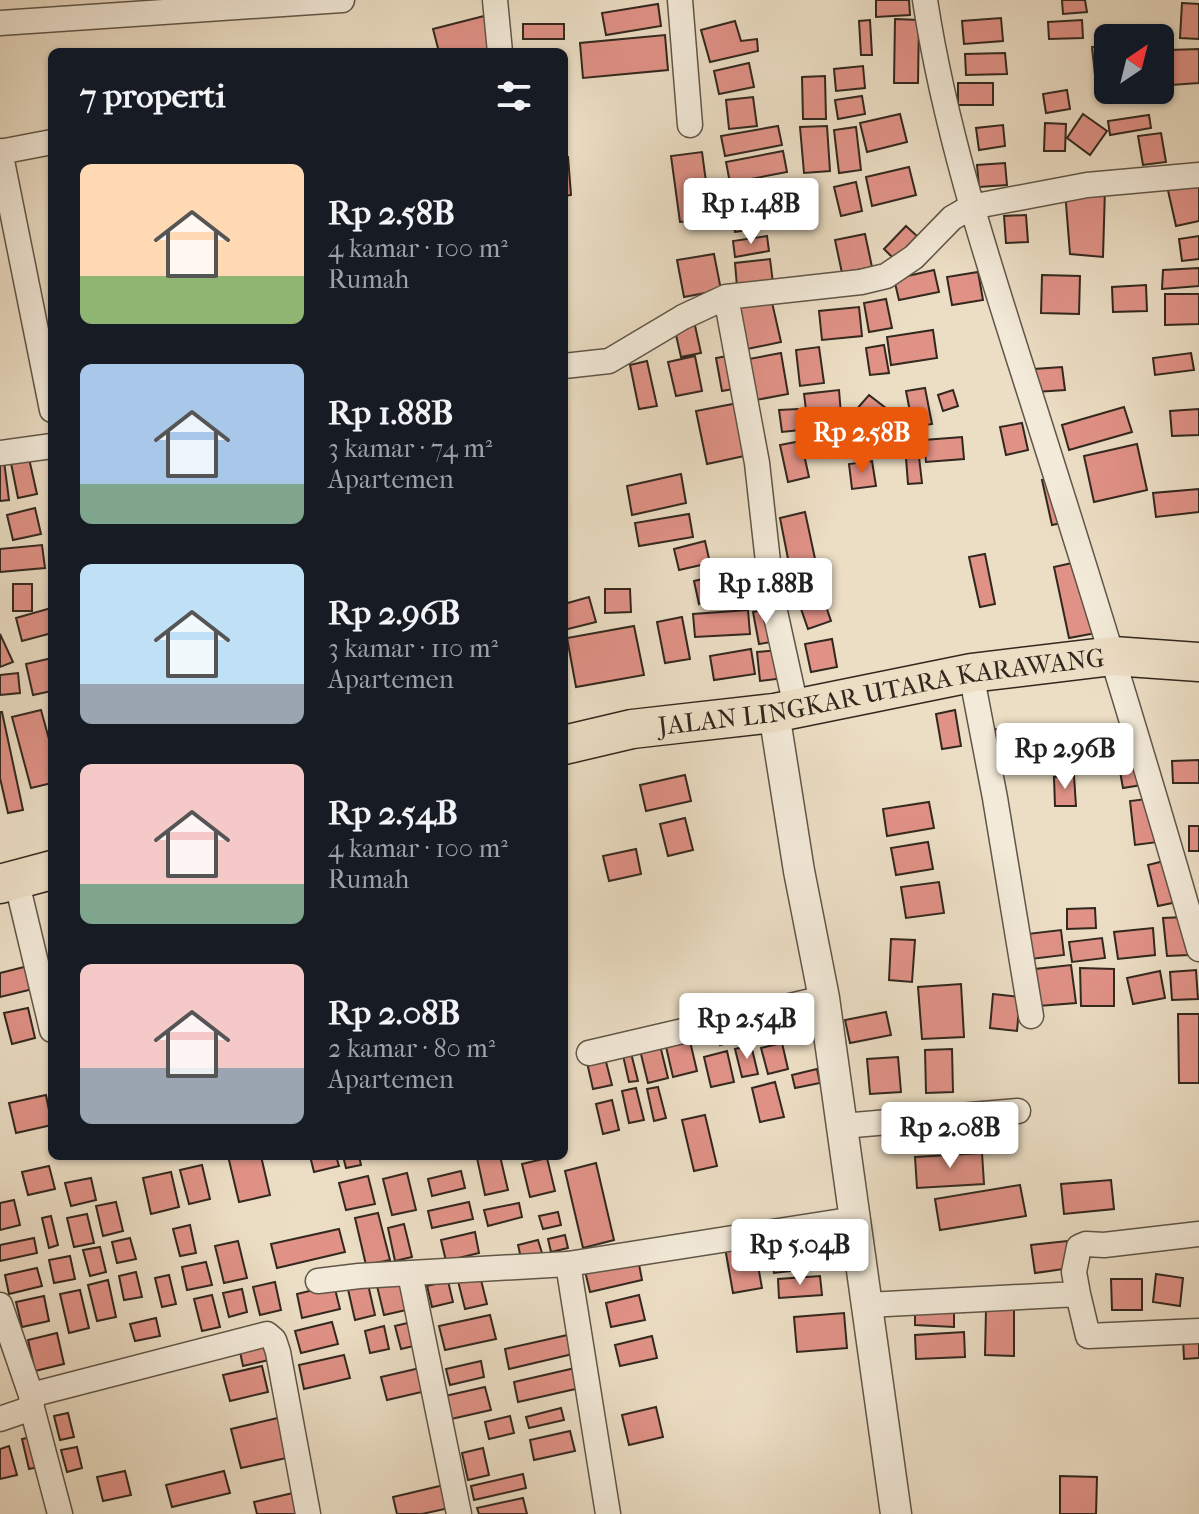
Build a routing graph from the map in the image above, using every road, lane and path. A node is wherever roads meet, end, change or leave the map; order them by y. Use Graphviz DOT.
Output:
graph roads {
  1 [pos="342,0"];
  2 [pos="495,0"];
  3 [pos="680,0"];
  4 [pos="925,0"];
  5 [pos="0,23"];
  6 [pos="500,48"];
  7 [pos="690,125"];
  8 [pos="48,143"];
  9 [pos="0,151"];
  10 [pos="1199,175"];
  11 [pos="971,207"];
  12 [pos="726,297"];
  13 [pos="568,366"];
  14 [pos="48,390"];
  15 [pos="48,447"];
  16 [pos="0,453"];
  17 [pos="1113,656"];
  18 [pos="1199,662"];
  19 [pos="971,673"];
  20 [pos="785,710"];
  21 [pos="568,744"];
  22 [pos="48,871"];
  23 [pos="8,882"];
  24 [pos="1199,949"];
  25 [pos="824,998"];
  26 [pos="1031,1016"];
  27 [pos="48,1017"];
  28 [pos="589,1053"];
  29 [pos="1018,1111"];
  30 [pos="842,1126"];
  31 [pos="855,1219"];
  32 [pos="1199,1234"];
  33 [pos="568,1264"];
  34 [pos="410,1274"];
  35 [pos="318,1281"];
  36 [pos="1078,1294"];
  37 [pos="0,1305"];
  38 [pos="867,1305"];
  39 [pos="1199,1331"];
  40 [pos="32,1401"];
  41 [pos="0,1419"];
  42 [pos="60,1514"];
  43 [pos="308,1514"];
  44 [pos="459,1514"];
  45 [pos="608,1514"];
  46 [pos="896,1514"];
  1 -- 5 [label="street"];
  2 -- 6 [label="street"];
  3 -- 7 [label="street"];
  4 -- 11 [label="street"];
  8 -- 9 [label="street"];
  9 -- 14 [label="street"];
  10 -- 11 [label="street"];
  11 -- 12 [label="street"];
  11 -- 17 [label="street"];
  12 -- 13 [label="street"];
  12 -- 20 [label="street"];
  15 -- 16 [label="street"];
  17 -- 18 [label="main road, JALAN LINGKAR UTARA KARAWANG"];
  17 -- 19 [label="main road, JALAN LINGKAR UTARA KARAWANG"];
  17 -- 24 [label="street"];
  19 -- 20 [label="main road, JALAN LINGKAR UTARA KARAWANG"];
  19 -- 26 [label="street"];
  20 -- 21 [label="main road, JALAN LINGKAR UTARA KARAWANG"];
  20 -- 25 [label="street"];
  22 -- 23 [label="main road"];
  23 -- 27 [label="street"];
  25 -- 28 [label="street"];
  25 -- 30 [label="street"];
  29 -- 30 [label="street"];
  30 -- 31 [label="street"];
  31 -- 33 [label="street"];
  31 -- 38 [label="street"];
  32 -- 36 [label="street"];
  33 -- 34 [label="street"];
  33 -- 45 [label="street"];
  34 -- 35 [label="street"];
  34 -- 44 [label="street"];
  36 -- 38 [label="street"];
  36 -- 39 [label="street"];
  37 -- 40 [label="street"];
  38 -- 46 [label="street"];
  40 -- 41 [label="street"];
  40 -- 42 [label="street"];
  40 -- 43 [label="street"];
}
